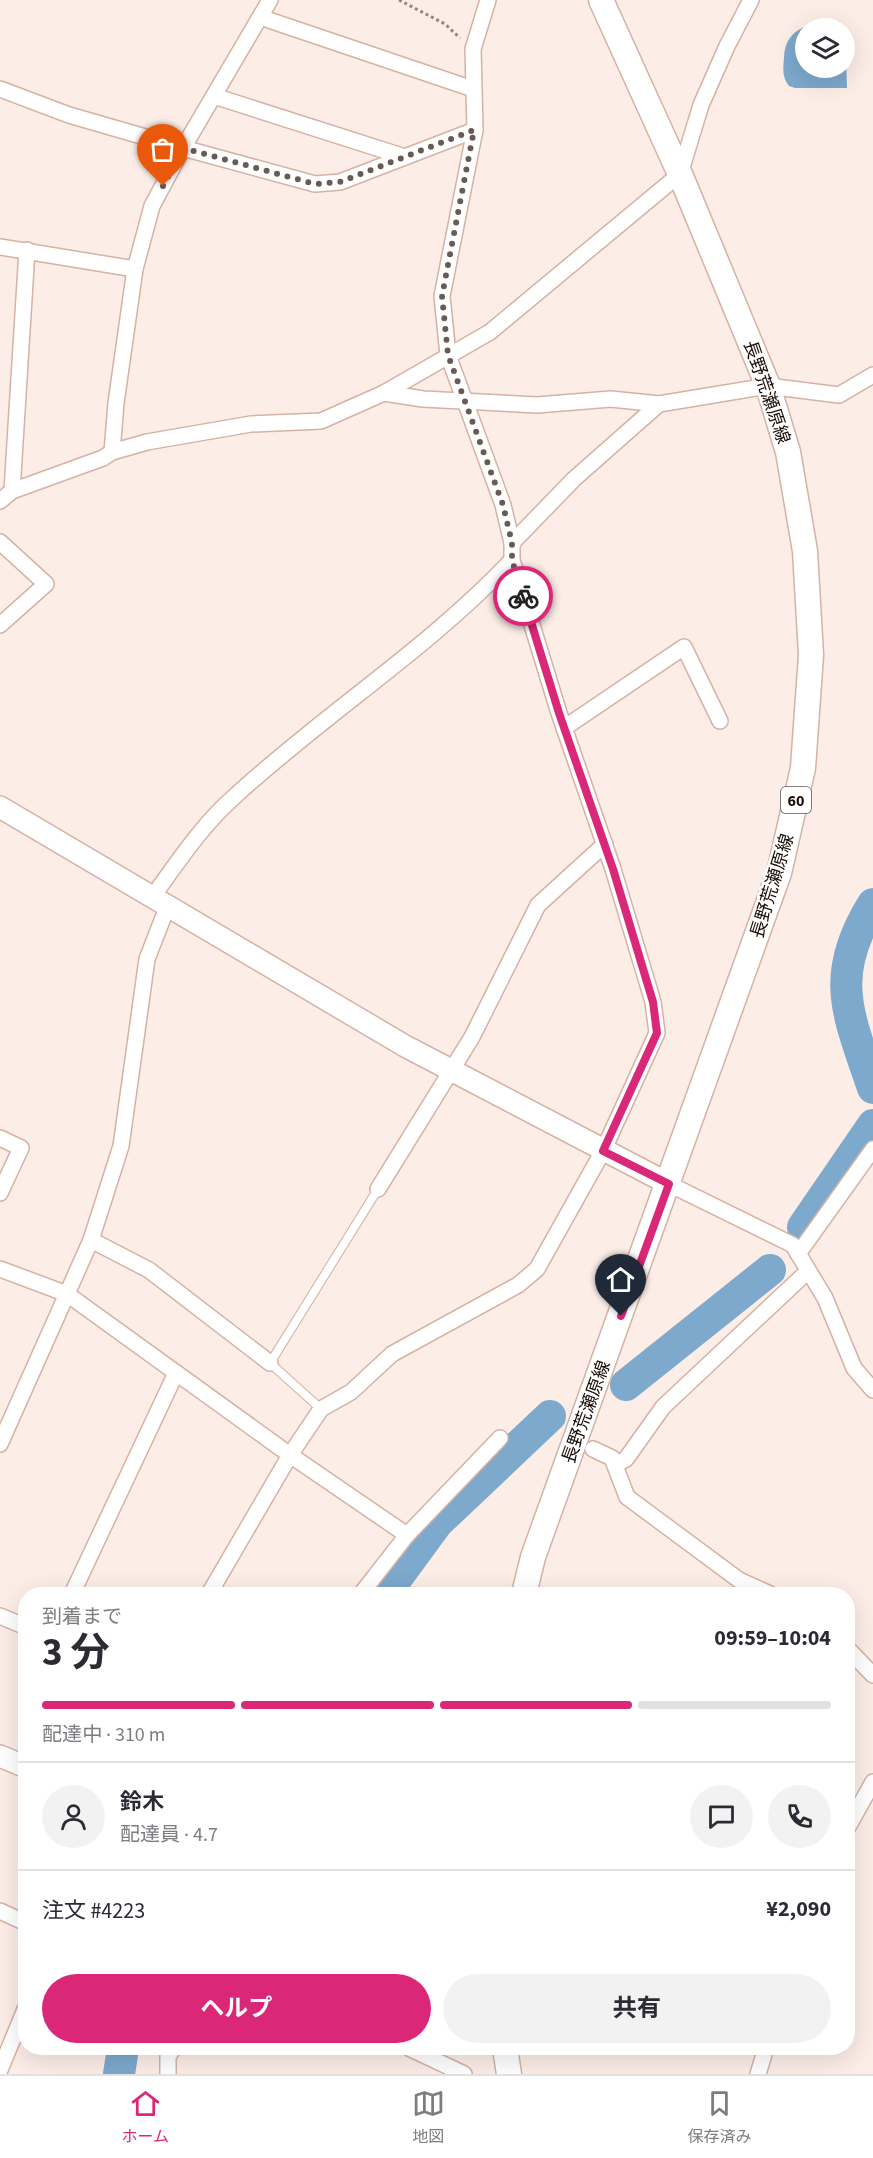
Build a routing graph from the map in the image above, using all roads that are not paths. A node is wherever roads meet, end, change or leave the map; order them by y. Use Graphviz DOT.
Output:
graph roads {
  1 [pos="270,0"];
  2 [pos="488,0"];
  3 [pos="601,0"];
  4 [pos="751,0"];
  5 [pos="260,18"];
  6 [pos="0,89"];
  7 [pos="473,89"];
  8 [pos="214,96"];
  9 [pos="474,130"];
  10 [pos="183,148"];
  11 [pos="405,157"];
  12 [pos="680,174"];
  13 [pos="0,247"];
  14 [pos="27,250"];
  15 [pos="135,269"];
  16 [pos="448,355"];
  17 [pos="873,375"];
  18 [pos="768,386"];
  19 [pos="384,393"];
  20 [pos="464,401"];
  21 [pos="659,404"];
  22 [pos="112,452"];
  23 [pos="12,491"];
  24 [pos="0,501"];
  25 [pos="0,542"];
  26 [pos="512,543"];
  27 [pos="512,560"];
  28 [pos="0,625"];
  29 [pos="720,722"];
  30 [pos="564,728"];
  31 [pos="0,807"];
  32 [pos="605,844"];
  33 [pos="161,900"];
  34 [pos="451,1070"];
  35 [pos="0,1138"];
  36 [pos="873,1149"];
  37 [pos="603,1151"];
  38 [pos="669,1184"];
  39 [pos="378,1189"];
  40 [pos="0,1192"];
  41 [pos="91,1240"];
  42 [pos="798,1254"];
  43 [pos="0,1269"];
  44 [pos="808,1271"];
  45 [pos="67,1294"];
  46 [pos="270,1363"];
  47 [pos="854,1368"];
  48 [pos="873,1372"];
  49 [pos="176,1373"];
  50 [pos="873,1390"];
  51 [pos="321,1408"];
  52 [pos="500,1437"];
  53 [pos="0,1444"];
  54 [pos="593,1449"];
  55 [pos="290,1455"];
  56 [pos="615,1465"];
  57 [pos="407,1535"];
  58 [pos="75,1587"];
  59 [pos="213,1587"];
  60 [pos="366,1587"];
  61 [pos="526,1587"];
  62 [pos="754,1587"];
  63 [pos="0,1616"];
  64 [pos="18,1624"];
  65 [pos="855,1656"];
  66 [pos="873,1675"];
  67 [pos="0,1755"];
  68 [pos="18,1763"];
  69 [pos="873,1782"];
  70 [pos="855,1814"];
  71 [pos="0,1911"];
  72 [pos="18,1919"];
  73 [pos="18,2026"];
  74 [pos="169,2055"];
  75 [pos="424,2055"];
  76 [pos="506,2055"];
  77 [pos="764,2055"];
  78 [pos="0,2070"];
  79 [pos="168,2074"];
  80 [pos="464,2074"];
  81 [pos="509,2074"];
  82 [pos="758,2074"];
  1 -- 5 [label="street"];
  2 -- 7 [label="street"];
  3 -- 12 [label="main road, 長野荒瀬原線 / 60"];
  4 -- 12 [label="street"];
  5 -- 7 [label="street"];
  5 -- 8 [label="street"];
  6 -- 10 [label="street"];
  7 -- 9 [label="street"];
  8 -- 10 [label="street"];
  8 -- 11 [label="street"];
  9 -- 11 [label="street"];
  9 -- 16 [label="street"];
  10 -- 11 [label="street"];
  10 -- 15 [label="street"];
  12 -- 16 [label="street"];
  12 -- 18 [label="main road, 長野荒瀬原線 / 60"];
  13 -- 14 [label="street"];
  14 -- 15 [label="street"];
  14 -- 23 [label="street"];
  15 -- 22 [label="street"];
  16 -- 19 [label="street"];
  16 -- 20 [label="street"];
  17 -- 18 [label="street"];
  18 -- 21 [label="street"];
  18 -- 38 [label="main road, 長野荒瀬原線 / 60"];
  19 -- 20 [label="street"];
  19 -- 22 [label="street"];
  20 -- 21 [label="street"];
  20 -- 26 [label="street"];
  21 -- 26 [label="street"];
  22 -- 23 [label="street"];
  23 -- 24 [label="street"];
  25 -- 28 [label="street"];
  26 -- 27 [label="street"];
  27 -- 30 [label="street"];
  27 -- 33 [label="street"];
  29 -- 30 [label="street"];
  30 -- 32 [label="street"];
  31 -- 33 [label="street"];
  32 -- 34 [label="street"];
  32 -- 37 [label="street"];
  33 -- 34 [label="street"];
  33 -- 41 [label="street"];
  34 -- 37 [label="street"];
  34 -- 39 [label="street"];
  35 -- 40 [label="street"];
  36 -- 42 [label="street"];
  37 -- 38 [label="street"];
  37 -- 51 [label="street"];
  38 -- 42 [label="street"];
  38 -- 61 [label="main road, 長野荒瀬原線 / 60"];
  39 -- 46 [label="lane"];
  41 -- 45 [label="street"];
  41 -- 46 [label="street"];
  42 -- 44 [label="street"];
  43 -- 45 [label="street"];
  44 -- 47 [label="street"];
  44 -- 56 [label="street"];
  45 -- 49 [label="street"];
  45 -- 53 [label="street"];
  46 -- 51 [label="lane"];
  47 -- 48 [label="street"];
  47 -- 50 [label="street"];
  49 -- 55 [label="street"];
  49 -- 58 [label="street"];
  51 -- 55 [label="street"];
  52 -- 57 [label="street"];
  54 -- 56 [label="street"];
  55 -- 57 [label="street"];
  55 -- 59 [label="street"];
  56 -- 62 [label="street"];
  57 -- 60 [label="street"];
  63 -- 64 [label="street"];
  65 -- 66 [label="street"];
  67 -- 68 [label="street"];
  69 -- 70 [label="street"];
  71 -- 72 [label="street"];
  73 -- 78 [label="street"];
  74 -- 79 [label="street"];
  75 -- 80 [label="street"];
  76 -- 81 [label="main road"];
  77 -- 82 [label="street"];
}
